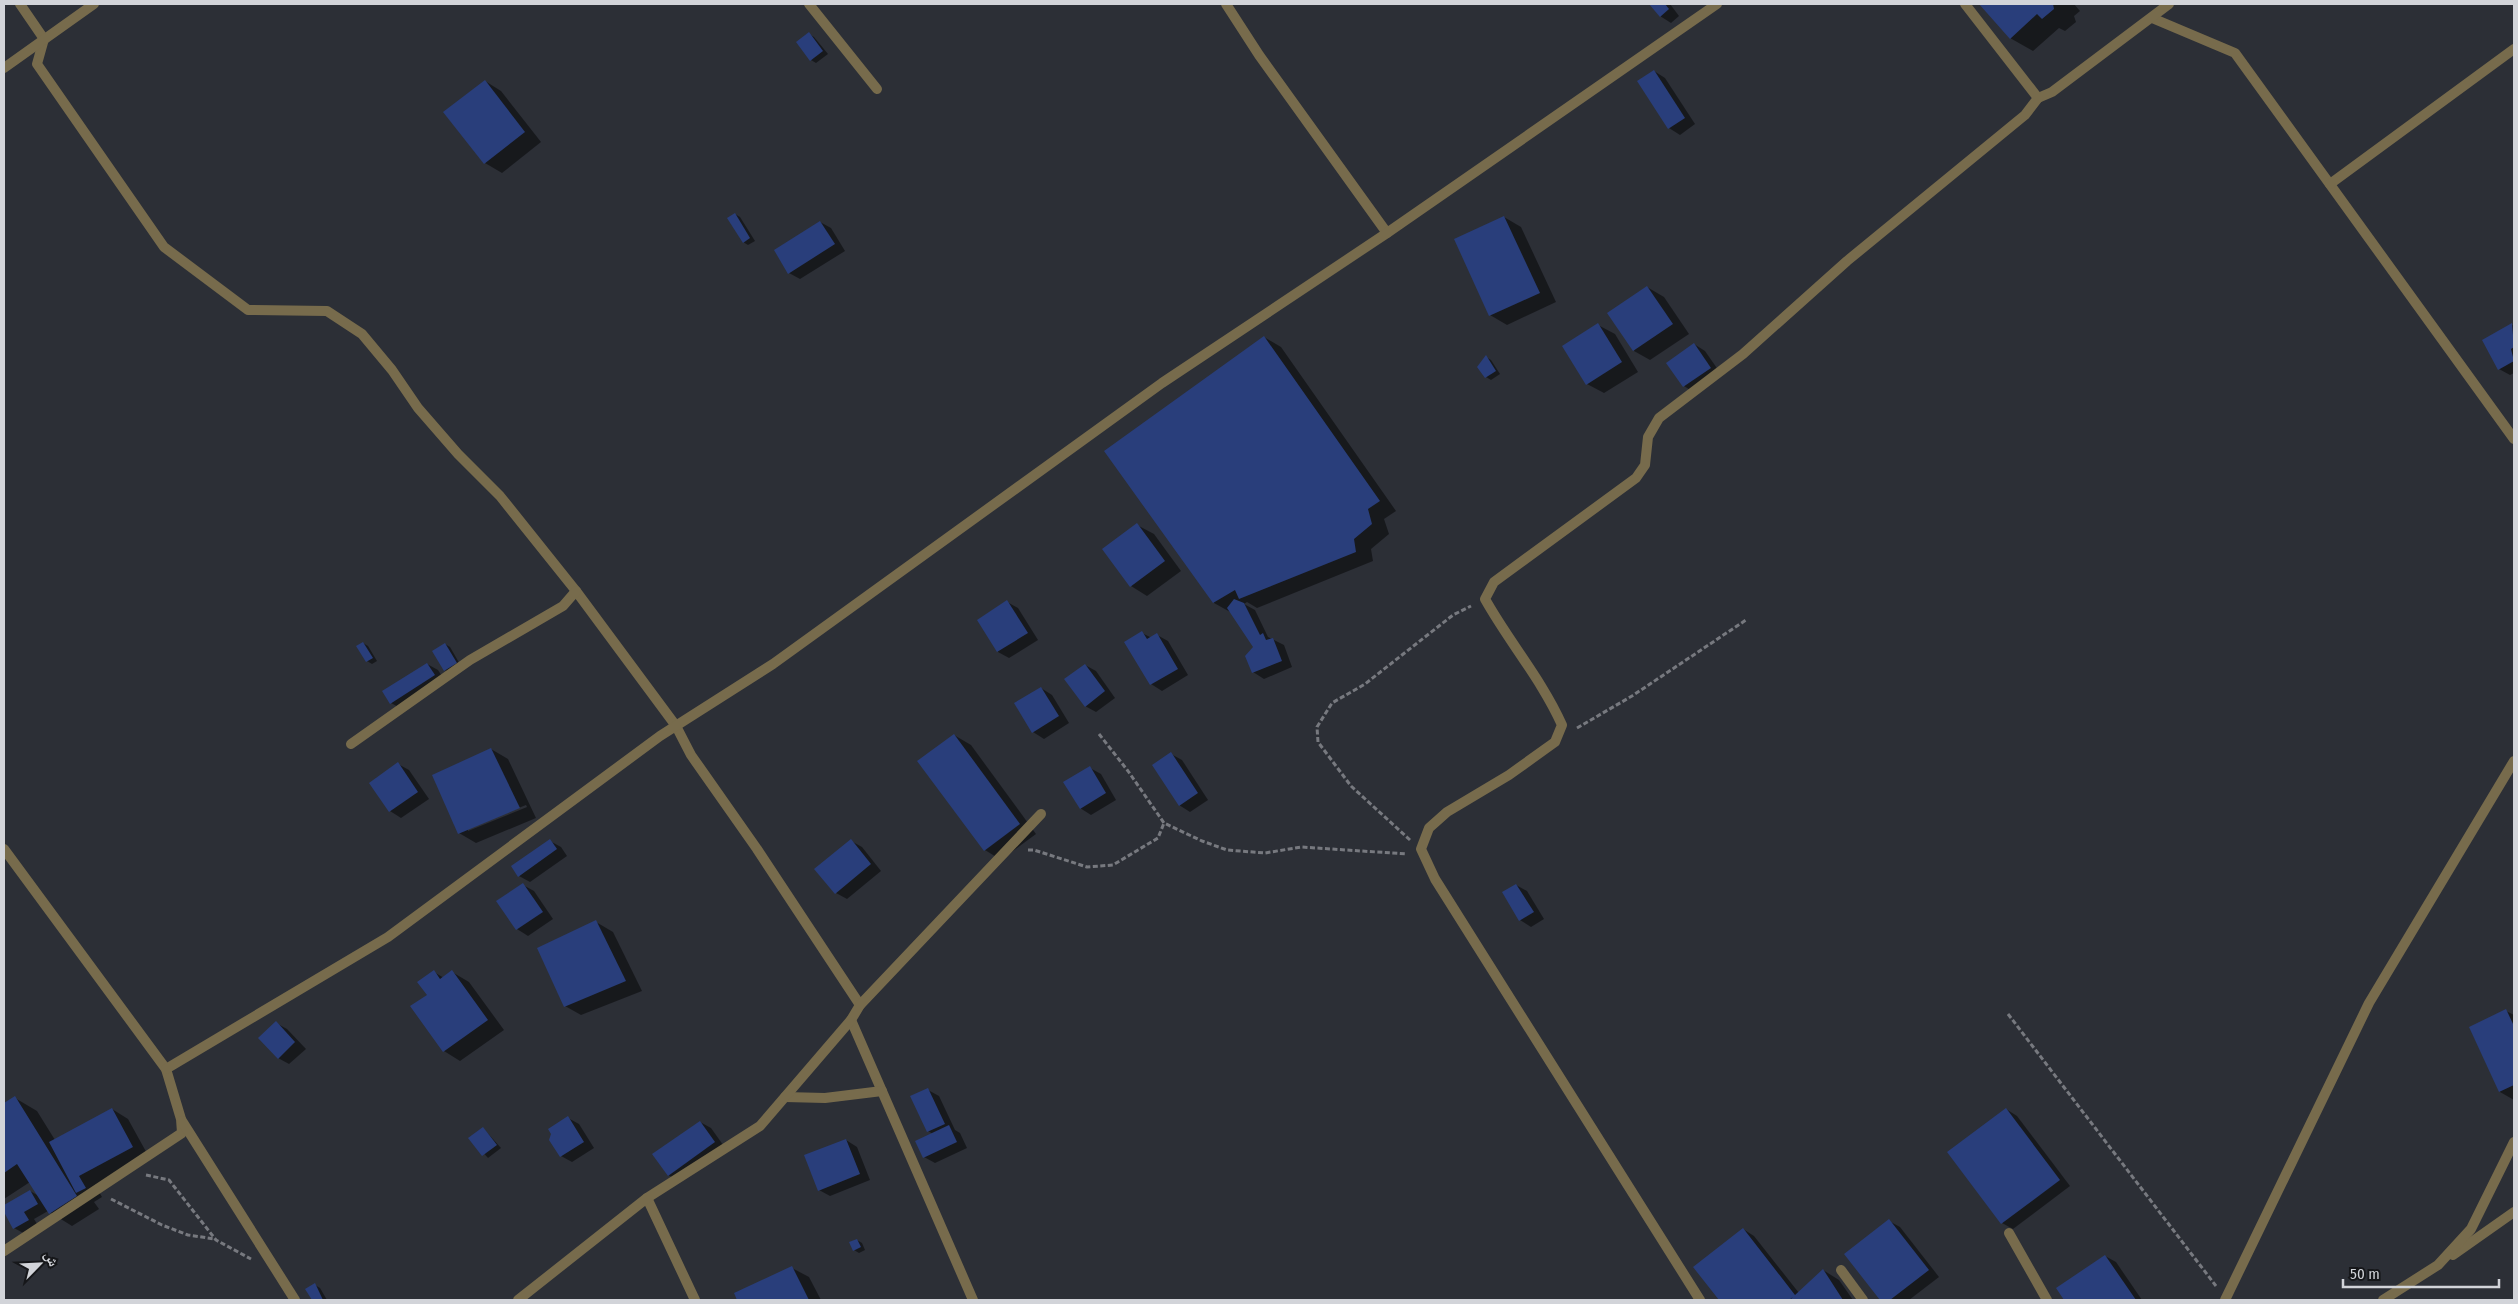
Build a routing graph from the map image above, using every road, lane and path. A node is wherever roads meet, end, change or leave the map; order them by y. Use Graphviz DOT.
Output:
graph roads {
  1 [pos="20,4"];
  2 [pos="94,4"];
  3 [pos="809,4"];
  4 [pos="1226,4"];
  5 [pos="1717,4"];
  6 [pos="1964,4"];
  7 [pos="2169,4"];
  8 [pos="2152,18"];
  9 [pos="44,39"];
  10 [pos="2514,49"];
  11 [pos="4,68"];
  12 [pos="876,89"];
  13 [pos="2038,98"];
  14 [pos="2330,184"];
  15 [pos="1387,233"];
  16 [pos="2514,439"];
  17 [pos="576,591"];
  18 [pos="1485,599"];
  19 [pos="1746,620"];
  20 [pos="676,726"];
  21 [pos="1099,734"];
  22 [pos="1558,735"];
  23 [pos="351,744"];
  24 [pos="2514,761"];
  25 [pos="1041,814"];
  26 [pos="1164,823"];
  27 [pos="4,849"];
  28 [pos="1007,850"];
  29 [pos="1424,856"];
  30 [pos="860,1006"];
  31 [pos="2008,1014"];
  32 [pos="851,1020"];
  33 [pos="166,1069"];
  34 [pos="882,1091"];
  35 [pos="785,1097"];
  36 [pos="180,1119"];
  37 [pos="2514,1142"];
  38 [pos="127,1170"];
  39 [pos="102,1186"];
  40 [pos="648,1198"];
  41 [pos="2514,1212"];
  42 [pos="2009,1233"];
  43 [pos="216,1240"];
  44 [pos="4,1252"];
  45 [pos="2438,1265"];
  46 [pos="276,1270"];
  47 [pos="1841,1270"];
  48 [pos="2225,1299"];
  49 [pos="295,1300"];
  50 [pos="518,1300"];
  51 [pos="695,1300"];
  52 [pos="973,1300"];
  53 [pos="1700,1300"];
  54 [pos="1863,1300"];
  55 [pos="2047,1300"];
  56 [pos="2383,1300"];
  1 -- 9 [label="street"];
  2 -- 9 [label="street"];
  3 -- 12 [label="street"];
  4 -- 15 [label="street"];
  5 -- 15 [label="street"];
  6 -- 13 [label="street"];
  7 -- 8 [label="street"];
  8 -- 13 [label="street"];
  8 -- 14 [label="street"];
  9 -- 11 [label="street"];
  9 -- 17 [label="street"];
  10 -- 14 [label="street"];
  13 -- 18 [label="street"];
  14 -- 16 [label="street"];
  15 -- 20 [label="street"];
  17 -- 20 [label="street"];
  17 -- 23 [label="street"];
  18 -- 22 [label="street"];
  18 -- 29 [label="path"];
  19 -- 22 [label="path"];
  20 -- 30 [label="street"];
  20 -- 33 [label="street"];
  21 -- 26 [label="path"];
  22 -- 29 [label="street"];
  24 -- 48 [label="street"];
  25 -- 28 [label="street"];
  26 -- 28 [label="path"];
  26 -- 29 [label="path"];
  27 -- 33 [label="street"];
  28 -- 30 [label="street"];
  29 -- 53 [label="street"];
  30 -- 32 [label="street"];
  31 -- 48 [label="path"];
  32 -- 34 [label="street"];
  32 -- 35 [label="street"];
  33 -- 36 [label="street"];
  34 -- 35 [label="street"];
  34 -- 52 [label="street"];
  35 -- 40 [label="street"];
  36 -- 38 [label="street"];
  36 -- 46 [label="street"];
  37 -- 45 [label="street"];
  38 -- 39 [label="street"];
  38 -- 43 [label="path"];
  39 -- 43 [label="path"];
  39 -- 44 [label="street"];
  40 -- 50 [label="street"];
  40 -- 51 [label="street"];
  41 -- 45 [label="street"];
  42 -- 55 [label="street"];
  43 -- 46 [label="path"];
  45 -- 56 [label="street"];
  46 -- 49 [label="street"];
  47 -- 54 [label="street"];
}
